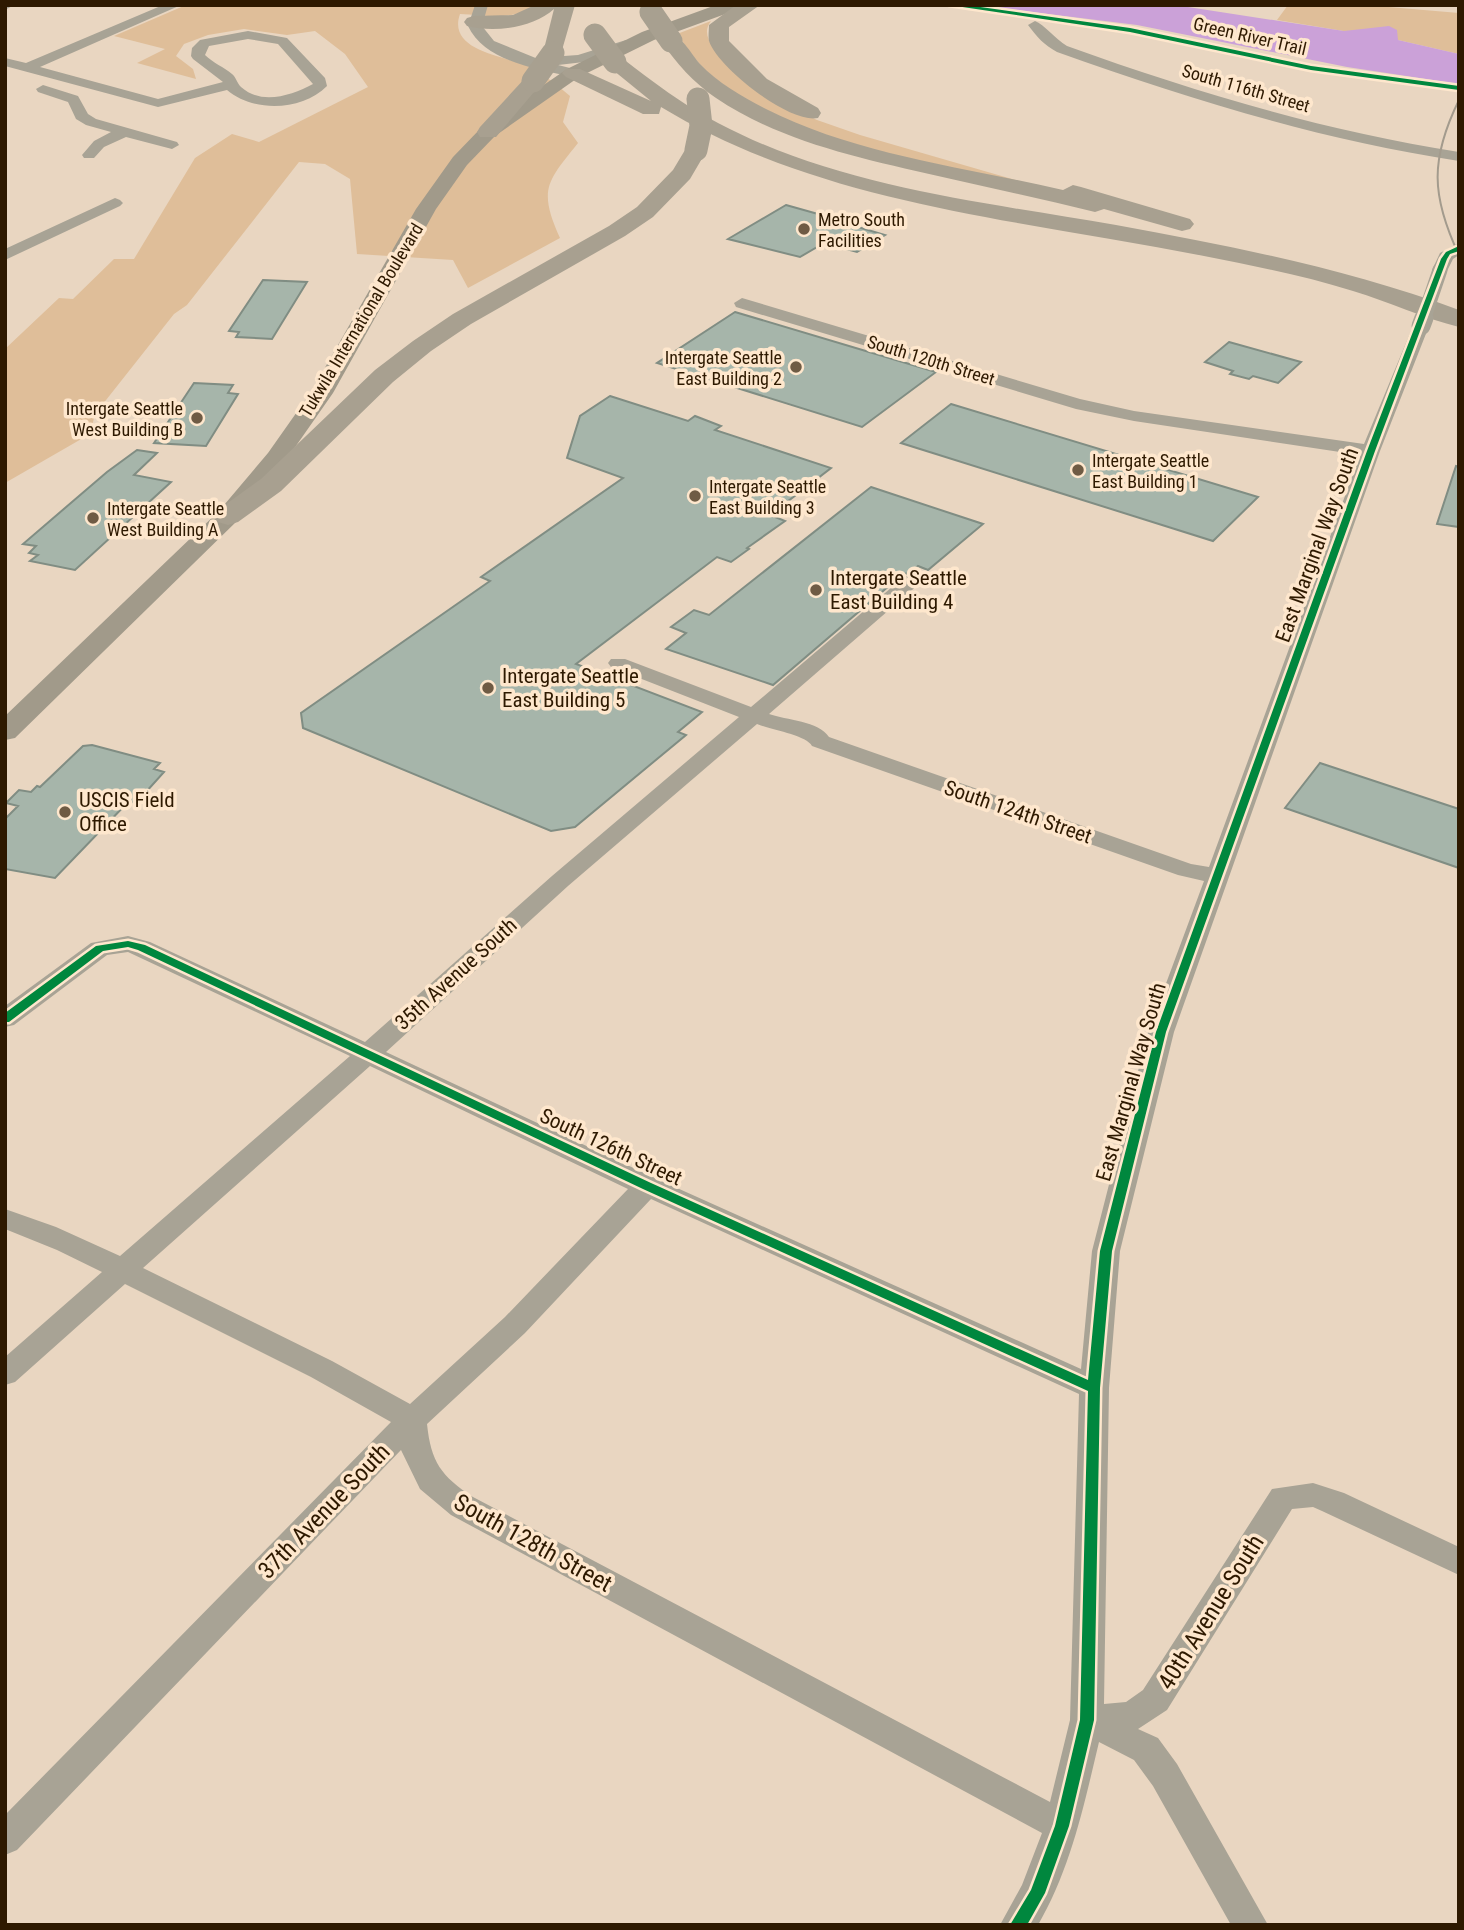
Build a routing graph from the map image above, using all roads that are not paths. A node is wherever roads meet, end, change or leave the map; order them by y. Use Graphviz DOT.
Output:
graph roads {
  1 [pos="175,5"];
  2 [pos="547,5"];
  3 [pos="565,5"];
  4 [pos="733,5"];
  5 [pos="750,5"];
  6 [pos="649,9"];
  7 [pos="718,9"];
  8 [pos="478,14"];
  9 [pos="1035,25"];
  10 [pos="591,26"];
  11 [pos="640,39"];
  12 [pos="683,61"];
  13 [pos="5,62"];
  14 [pos="27,68"];
  15 [pos="573,73"];
  16 [pos="11,79"];
  17 [pos="534,79"];
  18 [pos="231,84"];
  19 [pos="598,85"];
  20 [pos="124,132"];
  21 [pos="488,132"];
  22 [pos="172,145"];
  23 [pos="767,152"];
  24 [pos="89,155"];
  25 [pos="1459,157"];
  26 [pos="115,203"];
  27 [pos="1186,225"];
  28 [pos="1459,248"];
  29 [pos="5,255"];
  30 [pos="1459,299"];
  31 [pos="742,303"];
  32 [pos="1459,319"];
  33 [pos="1371,450"];
  34 [pos="228,516"];
  35 [pos="912,580"];
  36 [pos="618,663"];
  37 [pos="755,716"];
  38 [pos="5,732"];
  39 [pos="1218,876"];
  40 [pos="5,1019"];
  41 [pos="369,1053"];
  42 [pos="647,1186"];
  43 [pos="5,1219"];
  44 [pos="122,1270"];
  45 [pos="5,1374"];
  46 [pos="1094,1388"];
  47 [pos="412,1420"];
  48 [pos="1459,1562"];
  49 [pos="1087,1720"];
  50 [pos="1062,1826"];
  51 [pos="5,1839"];
  52 [pos="1018,1925"];
  53 [pos="1250,1925"];
  1 -- 14 [label="street"];
  2 -- 8 [label="highway"];
  3 -- 17 [label="highway, bridge"];
  4 -- 7 [label="main road"];
  5 -- 27 [label="highway"];
  6 -- 12 [label="highway, bridge"];
  7 -- 11 [label="main road"];
  8 -- 17 [label="street"];
  9 -- 25 [label="street, South 116th Street"];
  10 -- 23 [label="highway, bridge"];
  11 -- 15 [label="main road"];
  11 -- 17 [label="street"];
  12 -- 27 [label="highway"];
  12 -- 34 [label="highway, bridge"];
  13 -- 14 [label="street"];
  14 -- 16 [label="street"];
  14 -- 18 [label="street"];
  15 -- 17 [label="main road"];
  15 -- 17 [label="street"];
  15 -- 19 [label="highway"];
  16 -- 20 [label="street"];
  17 -- 19 [label="highway"];
  17 -- 21 [label="highway"];
  18 -- 18 [label="street"];
  19 -- 23 [label="highway"];
  20 -- 22 [label="street"];
  20 -- 24 [label="street"];
  21 -- 34 [label="main road, Tukwila International Boulevard"];
  23 -- 32 [label="highway"];
  26 -- 29 [label="street"];
  27 -- 30 [label="highway"];
  28 -- 33 [label="street, East Marginal Way South, bridge"];
  31 -- 33 [label="street, South 120th Street"];
  33 -- 39 [label="street, East Marginal Way South"];
  34 -- 38 [label="main road, Tukwila International Boulevard"];
  35 -- 37 [label="street, 35th Avenue South"];
  36 -- 37 [label="street, South 124th Street"];
  37 -- 39 [label="street, South 124th Street"];
  37 -- 41 [label="street, 35th Avenue South"];
  39 -- 46 [label="street, East Marginal Way South"];
  40 -- 41 [label="street, South 126th Street"];
  41 -- 42 [label="street, South 126th Street"];
  41 -- 44 [label="street, 35th Avenue South"];
  42 -- 46 [label="street, South 126th Street"];
  42 -- 47 [label="street, 37th Avenue South"];
  43 -- 44 [label="street"];
  44 -- 45 [label="street, 35th Avenue South"];
  44 -- 47 [label="street"];
  46 -- 49 [label="street, East Marginal Way South"];
  47 -- 50 [label="street, South 128th Street"];
  47 -- 51 [label="street, 37th Avenue South"];
  48 -- 49 [label="street, 40th Avenue South"];
  49 -- 50 [label="street, East Marginal Way South"];
  49 -- 53 [label="street"];
  50 -- 52 [label="street, East Marginal Way South"];
}
